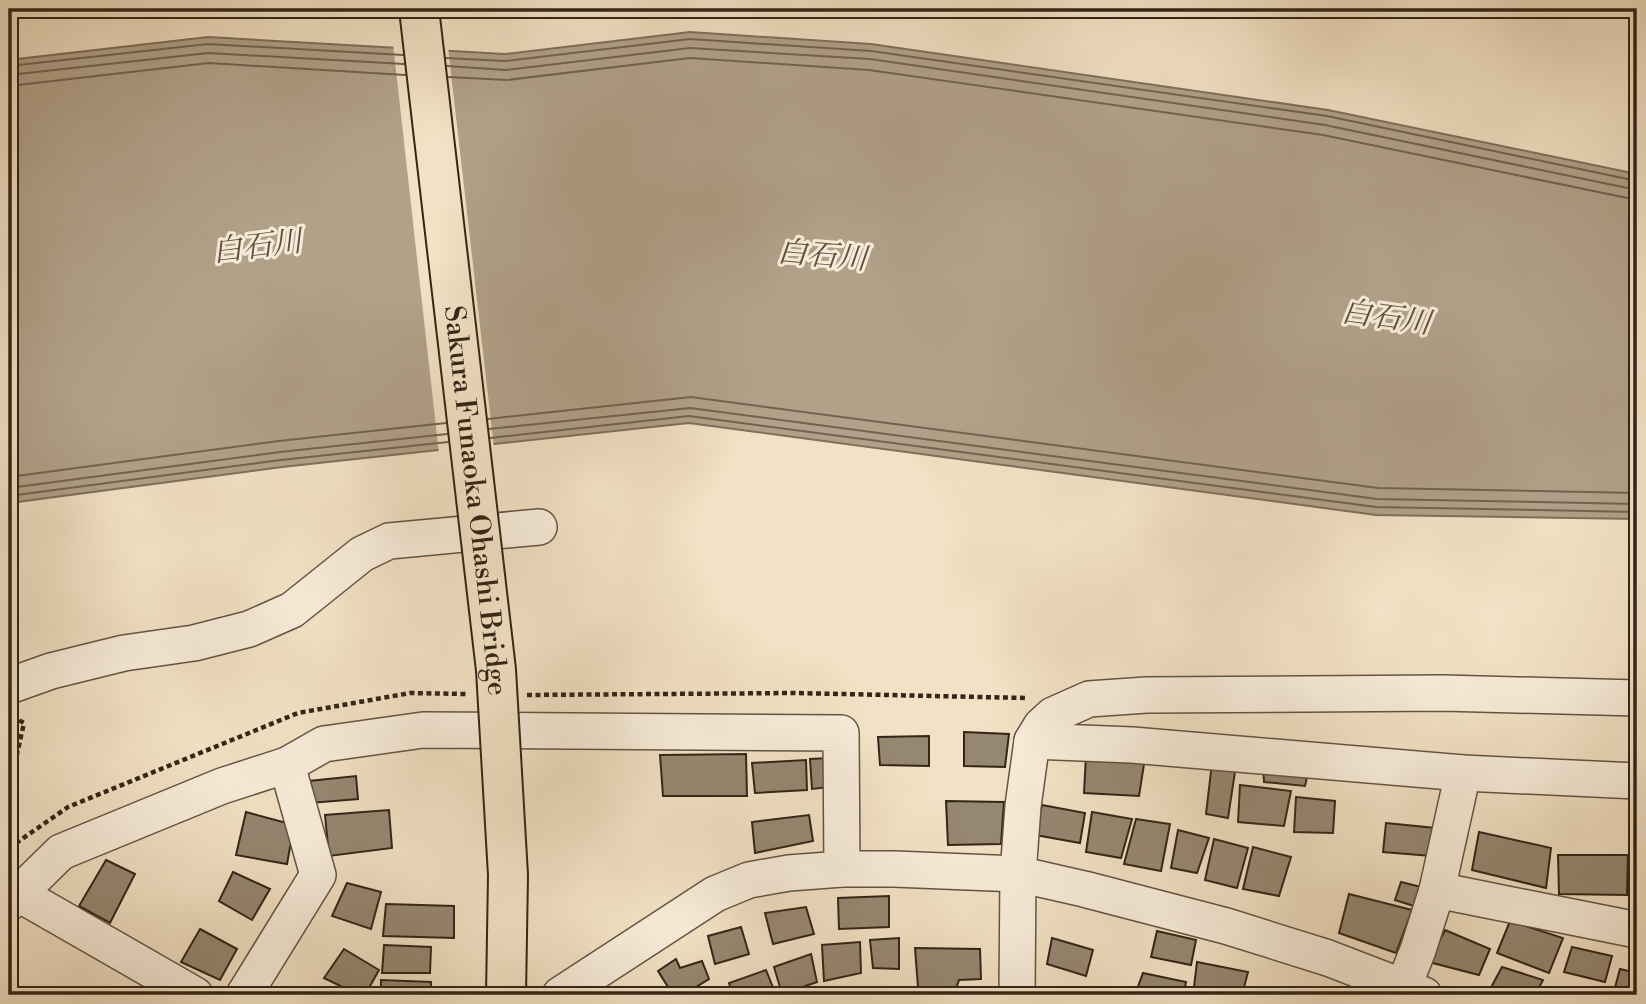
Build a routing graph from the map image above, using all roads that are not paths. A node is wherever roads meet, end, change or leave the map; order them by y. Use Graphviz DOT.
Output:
graph roads {
  1 [pos="419,9"];
  2 [pos="539,527"];
  3 [pos="9,686"];
  4 [pos="1637,698"];
  5 [pos="1032,741"];
  6 [pos="287,765"];
  7 [pos="1463,773"];
  8 [pos="1637,780"];
  9 [pos="842,869"];
  10 [pos="1017,874"];
  11 [pos="1437,890"];
  12 [pos="14,899"];
  13 [pos="1637,930"];
  14 [pos="1409,992"];
  15 [pos="195,995"];
  16 [pos="244,995"];
  17 [pos="506,995"];
  18 [pos="560,995"];
  19 [pos="1017,995"];
  1 -- 17 [label="main road, Sakura Funaoka Ohashi Bridge, bridge"];
  2 -- 3 [label="street"];
  4 -- 5 [label="street"];
  5 -- 7 [label="street"];
  5 -- 10 [label="street"];
  6 -- 9 [label="street"];
  6 -- 12 [label="street"];
  6 -- 16 [label="street"];
  7 -- 8 [label="street"];
  7 -- 11 [label="street"];
  9 -- 10 [label="street"];
  9 -- 18 [label="street"];
  10 -- 14 [label="street"];
  10 -- 19 [label="street"];
  11 -- 13 [label="street"];
  11 -- 14 [label="street"];
  12 -- 15 [label="street"];
}
